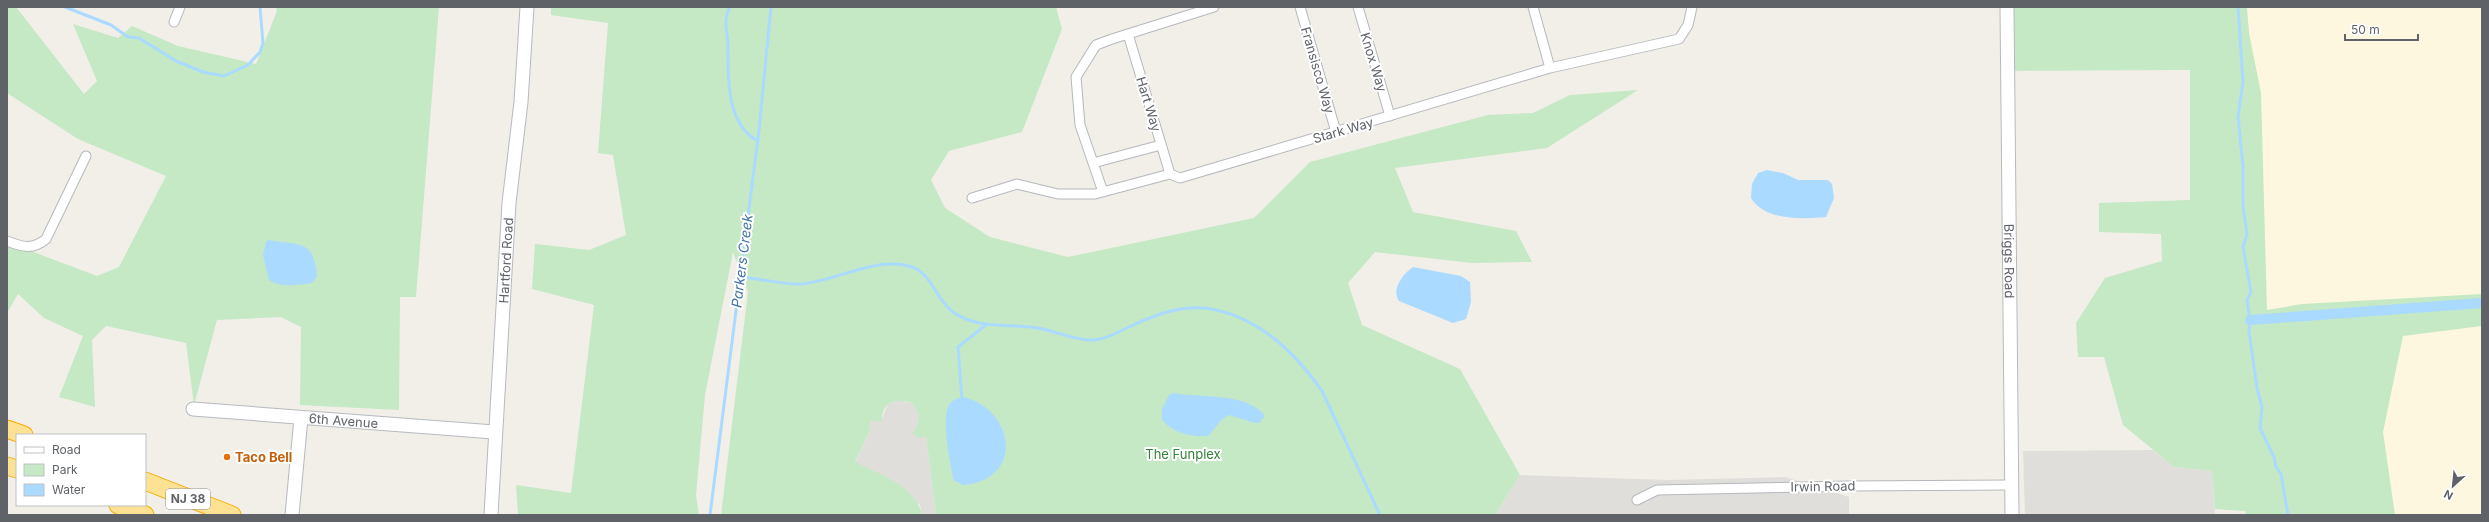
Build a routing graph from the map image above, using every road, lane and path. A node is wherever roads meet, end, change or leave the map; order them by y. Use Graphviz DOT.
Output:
graph roads {
  1 [pos="180,7"];
  2 [pos="526,7"];
  3 [pos="1214,7"];
  4 [pos="1300,7"];
  5 [pos="1358,7"];
  6 [pos="1533,7"];
  7 [pos="1692,7"];
  8 [pos="2007,7"];
  9 [pos="174,22"];
  10 [pos="1128,34"];
  11 [pos="1550,68"];
  12 [pos="1390,116"];
  13 [pos="1336,132"];
  14 [pos="1161,145"];
  15 [pos="86,156"];
  16 [pos="1093,163"];
  17 [pos="1170,174"];
  18 [pos="1103,192"];
  19 [pos="972,198"];
  20 [pos="7,241"];
  21 [pos="193,409"];
  22 [pos="301,418"];
  23 [pos="7,429"];
  24 [pos="494,432"];
  25 [pos="21,434"];
  26 [pos="146,482"];
  27 [pos="2011,485"];
  28 [pos="1637,500"];
  29 [pos="121,506"];
  30 [pos="145,515"];
  31 [pos="232,515"];
  32 [pos="292,515"];
  33 [pos="491,515"];
  34 [pos="2012,515"];
  1 -- 9 [label="street"];
  2 -- 24 [label="street, Hartford Road"];
  3 -- 10 [label="street"];
  4 -- 13 [label="street, Fransisco Way"];
  5 -- 12 [label="street, Knox Way"];
  6 -- 11 [label="street"];
  7 -- 11 [label="street, Stark Way"];
  8 -- 27 [label="street, Briggs Road"];
  10 -- 14 [label="street, Hart Way"];
  10 -- 16 [label="street"];
  11 -- 12 [label="street, Stark Way"];
  12 -- 13 [label="street, Stark Way"];
  13 -- 17 [label="street, Stark Way"];
  14 -- 16 [label="street"];
  14 -- 17 [label="street, Hart Way"];
  15 -- 20 [label="street"];
  16 -- 18 [label="street"];
  17 -- 18 [label="street, Stark Way"];
  18 -- 19 [label="street, Stark Way"];
  21 -- 22 [label="street, 6th Avenue"];
  22 -- 24 [label="street, 6th Avenue"];
  22 -- 32 [label="street"];
  23 -- 25 [label="highway"];
  24 -- 33 [label="street, Hartford Road"];
  26 -- 31 [label="highway, NJ 38"];
  27 -- 28 [label="street, Irwin Road"];
  27 -- 34 [label="street, Briggs Road"];
  29 -- 30 [label="highway"];
}
